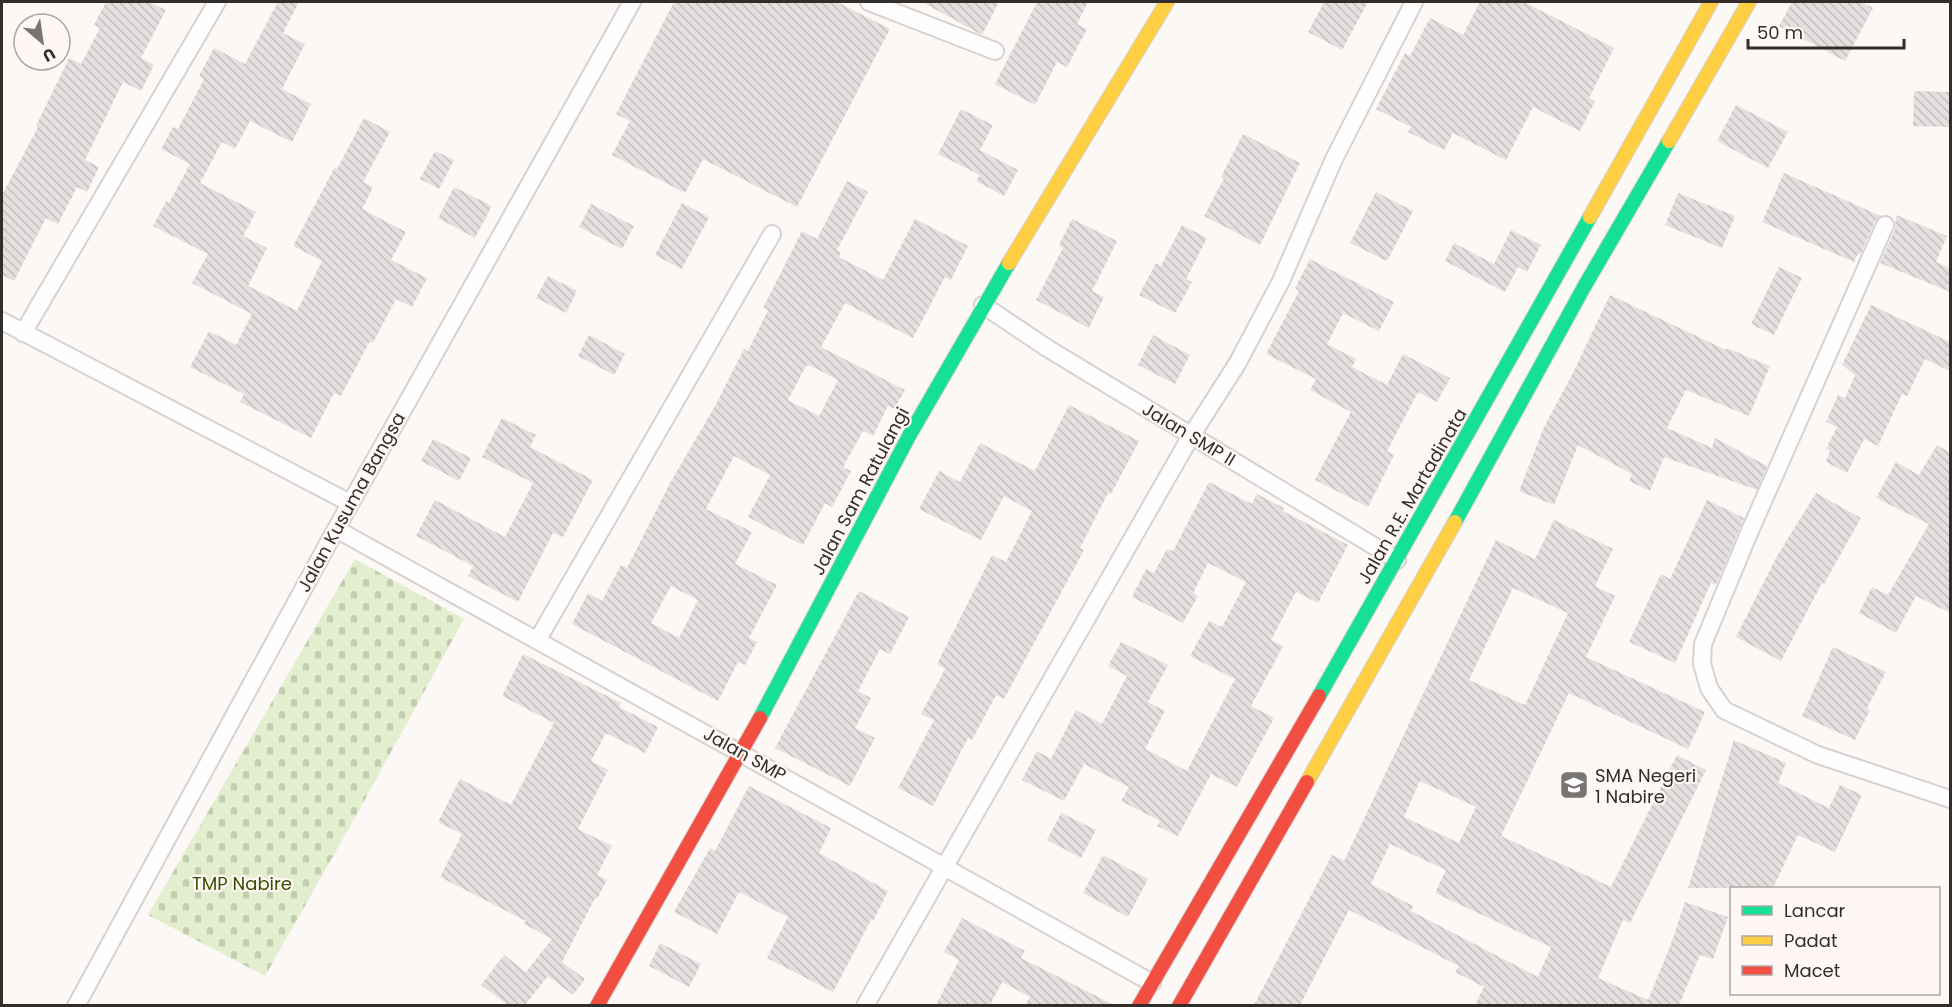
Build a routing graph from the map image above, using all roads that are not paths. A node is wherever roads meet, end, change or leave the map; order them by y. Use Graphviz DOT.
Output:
graph roads {
  1 [pos="217,2"];
  2 [pos="632,2"];
  3 [pos="870,2"];
  4 [pos="1167,2"];
  5 [pos="1414,2"];
  6 [pos="1712,2"];
  7 [pos="1749,2"];
  8 [pos="995,51"];
  9 [pos="1885,225"];
  10 [pos="771,234"];
  11 [pos="983,305"];
  12 [pos="2,321"];
  13 [pos="23,333"];
  14 [pos="1499,412"];
  15 [pos="1191,436"];
  16 [pos="350,503"];
  17 [pos="336,528"];
  18 [pos="1397,560"];
  19 [pos="538,639"];
  20 [pos="742,752"];
  21 [pos="1950,799"];
  22 [pos="944,867"];
  23 [pos="1152,983"];
  24 [pos="76,1005"];
  25 [pos="597,1005"];
  26 [pos="865,1005"];
  27 [pos="1139,1005"];
  28 [pos="1179,1005"];
  1 -- 13 [label="street"];
  2 -- 16 [label="street, Jalan Kusuma Bangsa"];
  3 -- 8 [label="street"];
  4 -- 11 [label="main road, Jalan Sam Ratulangi"];
  5 -- 15 [label="street"];
  6 -- 14 [label="main road, Jalan R.E. Martadinata"];
  7 -- 14 [label="main road, Jalan R.E. Martadinata"];
  9 -- 21 [label="street"];
  10 -- 19 [label="street"];
  11 -- 15 [label="street, Jalan SMP II"];
  11 -- 20 [label="main road, Jalan Sam Ratulangi"];
  12 -- 13 [label="street"];
  13 -- 16 [label="street"];
  14 -- 18 [label="main road, Jalan R.E. Martadinata"];
  14 -- 28 [label="main road, Jalan R.E. Martadinata"];
  15 -- 18 [label="street, Jalan SMP II"];
  15 -- 22 [label="street"];
  16 -- 17 [label="street, Jalan Kusuma Bangsa"];
  17 -- 19 [label="street, Jalan SMP"];
  17 -- 24 [label="street, Jalan Kusuma Bangsa"];
  18 -- 23 [label="main road, Jalan R.E. Martadinata"];
  19 -- 20 [label="street, Jalan SMP"];
  20 -- 22 [label="street, Jalan SMP"];
  20 -- 25 [label="main road, Jalan Sam Ratulangi"];
  22 -- 23 [label="street, Jalan SMP"];
  22 -- 26 [label="street"];
  23 -- 27 [label="main road, Jalan R.E. Martadinata"];
}
